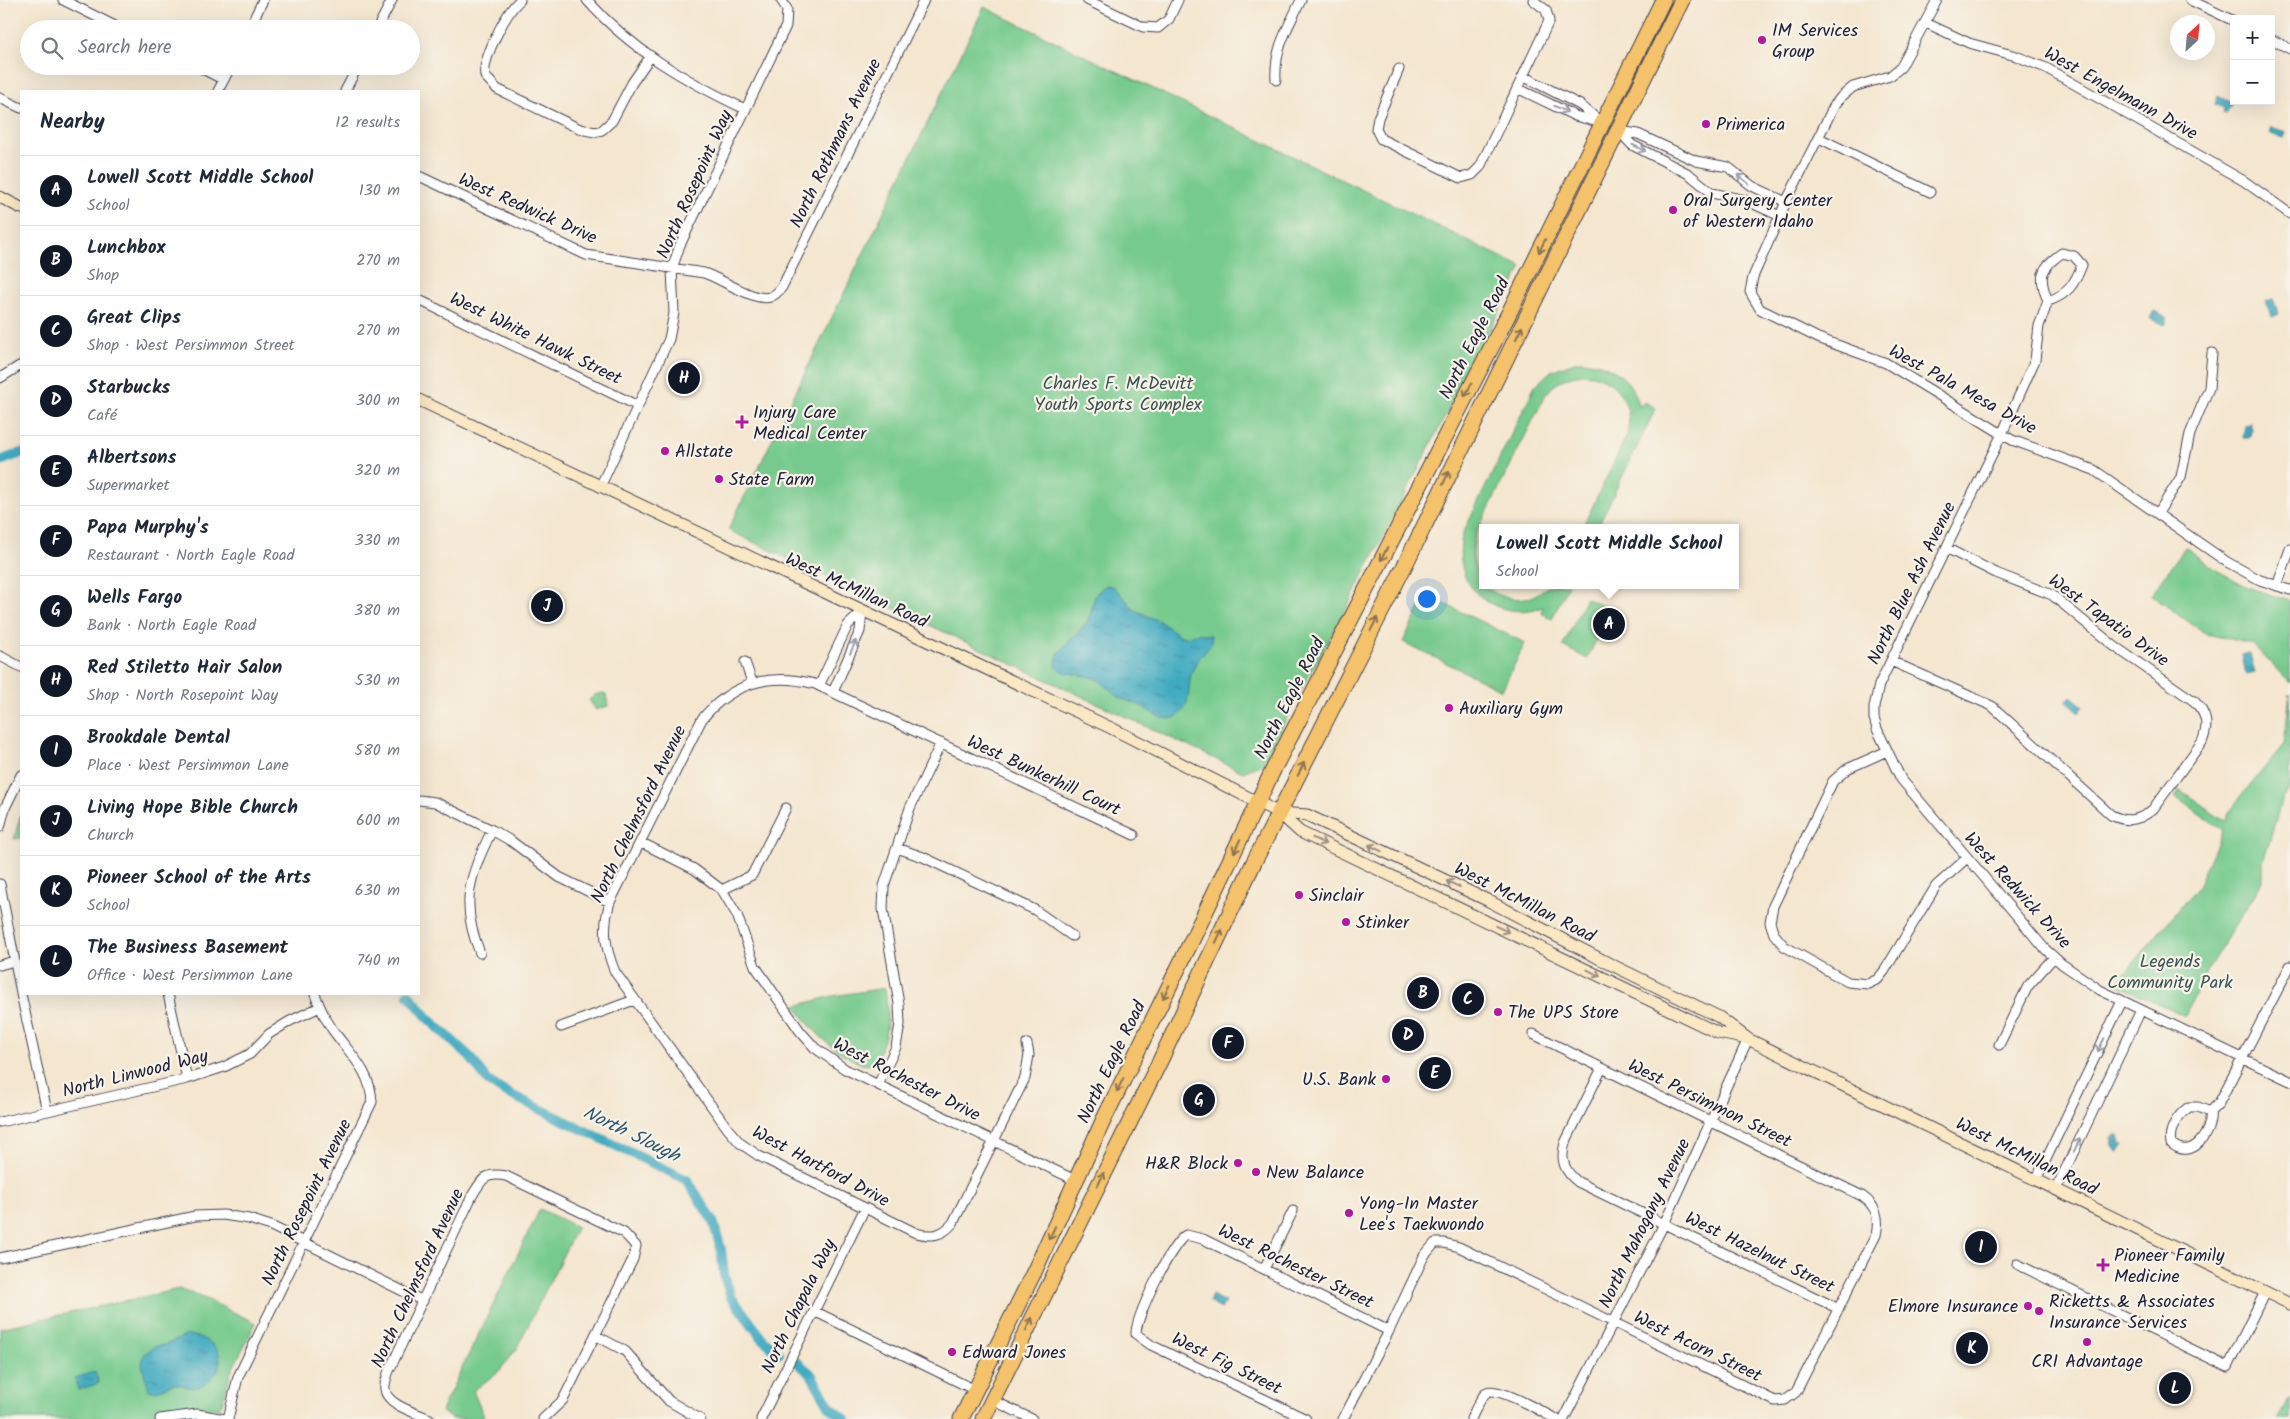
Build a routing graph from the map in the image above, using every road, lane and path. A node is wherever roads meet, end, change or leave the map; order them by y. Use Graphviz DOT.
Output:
graph roads {
  1 [pos="63,0"];
  2 [pos="263,0"];
  3 [pos="392,0"];
  4 [pos="520,0"];
  5 [pos="587,0"];
  6 [pos="781,0"];
  7 [pos="924,0"];
  8 [pos="1087,0"];
  9 [pos="1178,0"];
  10 [pos="1301,0"];
  11 [pos="1664,0"];
  12 [pos="1670,0"];
  13 [pos="1682,0"];
  14 [pos="1937,0"];
  15 [pos="2190,0"];
  16 [pos="1535,1"];
  17 [pos="2230,19"];
  18 [pos="103,20"];
  19 [pos="253,20"];
  20 [pos="382,20"];
  21 [pos="1926,23"];
  22 [pos="2275,41"];
  23 [pos="2290,49"];
  24 [pos="650,57"];
  25 [pos="1399,69"];
  26 [pos="214,75"];
  27 [pos="226,75"];
  28 [pos="353,75"];
  29 [pos="1523,76"];
  30 [pos="224,80"];
  31 [pos="1276,80"];
  32 [pos="1517,88"];
  33 [pos="219,90"];
  34 [pos="346,90"];
  35 [pos="0,98"];
  36 [pos="20,108"];
  37 [pos="745,109"];
  38 [pos="1602,123"];
  39 [pos="1619,131"];
  40 [pos="1819,138"];
  41 [pos="421,177"];
  42 [pos="1930,192"];
  43 [pos="0,197"];
  44 [pos="1786,202"];
  45 [pos="20,207"];
  46 [pos="2290,214"];
  47 [pos="1780,216"];
  48 [pos="1561,248"];
  49 [pos="672,269"];
  50 [pos="770,297"];
  51 [pos="420,300"];
  52 [pos="2048,301"];
  53 [pos="2212,353"];
  54 [pos="20,366"];
  55 [pos="0,378"];
  56 [pos="420,400"];
  57 [pos="638,406"];
  58 [pos="2002,434"];
  59 [pos="600,487"];
  60 [pos="2158,514"];
  61 [pos="1946,548"];
  62 [pos="2290,549"];
  63 [pos="2277,586"];
  64 [pos="2290,590"];
  65 [pos="862,612"];
  66 [pos="0,656"];
  67 [pos="1891,661"];
  68 [pos="745,662"];
  69 [pos="20,666"];
  70 [pos="752,682"];
  71 [pos="818,686"];
  72 [pos="833,692"];
  73 [pos="941,743"];
  74 [pos="1887,750"];
  75 [pos="20,777"];
  76 [pos="420,800"];
  77 [pos="1258,802"];
  78 [pos="786,808"];
  79 [pos="1280,813"];
  80 [pos="0,827"];
  81 [pos="492,830"];
  82 [pos="1134,835"];
  83 [pos="640,842"];
  84 [pos="897,848"];
  85 [pos="1967,858"];
  86 [pos="0,884"];
  87 [pos="722,890"];
  88 [pos="610,902"];
  89 [pos="1072,936"];
  90 [pos="480,952"];
  91 [pos="2054,957"];
  92 [pos="14,962"];
  93 [pos="0,965"];
  94 [pos="2290,966"];
  95 [pos="1643,980"];
  96 [pos="20,989"];
  97 [pos="21,995"];
  98 [pos="168,995"];
  99 [pos="315,995"];
  100 [pos="634,1000"];
  101 [pos="2122,1001"];
  102 [pos="320,1007"];
  103 [pos="2141,1010"];
  104 [pos="561,1027"];
  105 [pos="1712,1030"];
  106 [pos="1533,1034"];
  107 [pos="1748,1040"];
  108 [pos="1027,1044"];
  109 [pos="1999,1045"];
  110 [pos="2241,1058"];
  111 [pos="1602,1068"];
  112 [pos="187,1080"];
  113 [pos="2290,1081"];
  114 [pos="878,1085"];
  115 [pos="46,1111"];
  116 [pos="2210,1112"];
  117 [pos="0,1122"];
  118 [pos="1712,1122"];
  119 [pos="994,1142"];
  120 [pos="2036,1180"];
  121 [pos="1077,1181"];
  122 [pos="2056,1190"];
  123 [pos="865,1208"];
  124 [pos="1293,1211"];
  125 [pos="1664,1224"];
  126 [pos="304,1242"];
  127 [pos="0,1258"];
  128 [pos="2017,1264"];
  129 [pos="1264,1269"];
  130 [pos="2264,1292"];
  131 [pos="423,1301"];
  132 [pos="2290,1304"];
  133 [pos="1839,1309"];
  134 [pos="814,1311"];
  135 [pos="1613,1322"];
  136 [pos="1389,1331"];
  137 [pos="1136,1334"];
  138 [pos="596,1335"];
  139 [pos="992,1356"];
  140 [pos="975,1390"];
  141 [pos="992,1400"];
  142 [pos="160,1419"];
  143 [pos="226,1419"];
  144 [pos="430,1419"];
  145 [pos="543,1419"];
  146 [pos="700,1419"];
  147 [pos="760,1419"];
  148 [pos="961,1419"];
  149 [pos="975,1419"];
  150 [pos="983,1419"];
  151 [pos="1032,1419"];
  152 [pos="1306,1419"];
  153 [pos="1343,1419"];
  154 [pos="1471,1419"];
  155 [pos="1556,1419"];
  156 [pos="1564,1419"];
  1 -- 18 [label="street"];
  2 -- 19 [label="street"];
  3 -- 20 [label="street"];
  4 -- 24 [label="street"];
  5 -- 24 [label="street"];
  6 -- 37 [label="street, North Rosepoint Way"];
  7 -- 50 [label="street, North Rothmans Avenue"];
  8 -- 9 [label="street"];
  10 -- 31 [label="street"];
  11 -- 38 [label="highway, North Eagle Road"];
  12 -- 39 [label="highway"];
  13 -- 39 [label="highway"];
  14 -- 21 [label="street"];
  15 -- 17 [label="street"];
  16 -- 29 [label="street"];
  21 -- 40 [label="street"];
  21 -- 46 [label="street, West Engelmann Drive"];
  22 -- 23 [label="street"];
  24 -- 37 [label="street"];
  25 -- 32 [label="street"];
  26 -- 30 [label="street"];
  27 -- 30 [label="street"];
  28 -- 34 [label="street"];
  29 -- 32 [label="street"];
  29 -- 38 [label="street"];
  30 -- 33 [label="street"];
  32 -- 38 [label="street, one-way"];
  35 -- 36 [label="street"];
  37 -- 49 [label="street, North Rosepoint Way"];
  38 -- 48 [label="highway"];
  38 -- 77 [label="highway, North Eagle Road, one-way"];
  44 -- 39 [label="street, one-way"];
  39 -- 47 [label="street, one-way"];
  39 -- 48 [label="highway"];
  40 -- 42 [label="street"];
  40 -- 44 [label="street"];
  41 -- 49 [label="street, West Redwick Drive"];
  43 -- 45 [label="main road"];
  44 -- 47 [label="street"];
  47 -- 58 [label="street, West Pala Mesa Drive"];
  79 -- 48 [label="highway, one-way"];
  49 -- 50 [label="street, West Redwick Drive"];
  49 -- 57 [label="street, North Rosepoint Way"];
  51 -- 57 [label="street, West White Hawk Street"];
  52 -- 52 [label="street"];
  52 -- 58 [label="street, North Blue Ash Avenue"];
  53 -- 60 [label="street"];
  54 -- 55 [label="street"];
  56 -- 59 [label="main road, West McMillan Road"];
  57 -- 59 [label="street, North Rosepoint Way"];
  58 -- 60 [label="street, West Pala Mesa Drive"];
  58 -- 61 [label="street, North Blue Ash Avenue"];
  59 -- 65 [label="main road, West McMillan Road"];
  60 -- 63 [label="street, West Pala Mesa Drive"];
  61 -- 67 [label="street, North Blue Ash Avenue"];
  61 -- 67 [label="street, West Tapatio Drive"];
  62 -- 63 [label="street"];
  63 -- 64 [label="street, West Pala Mesa Drive"];
  65 -- 71 [label="street"];
  72 -- 65 [label="street, one-way"];
  65 -- 77 [label="main road, West McMillan Road"];
  66 -- 69 [label="street"];
  67 -- 74 [label="street, North Blue Ash Avenue"];
  68 -- 70 [label="street"];
  70 -- 71 [label="street, West Bunkerhill Court"];
  70 -- 83 [label="street, North Chelmsford Avenue"];
  71 -- 72 [label="street, West Bunkerhill Court"];
  72 -- 73 [label="street, West Bunkerhill Court"];
  73 -- 82 [label="street, West Bunkerhill Court"];
  73 -- 84 [label="street"];
  74 -- 85 [label="street, West Redwick Drive"];
  74 -- 85 [label="street"];
  75 -- 80 [label="street"];
  76 -- 81 [label="street"];
  77 -- 79 [label="main road, West McMillan Road"];
  77 -- 121 [label="highway, North Eagle Road, one-way"];
  78 -- 87 [label="street"];
  95 -- 79 [label="main road, West McMillan Road, one-way"];
  79 -- 105 [label="main road, West McMillan Road, one-way"];
  141 -- 79 [label="highway, one-way"];
  81 -- 88 [label="street"];
  81 -- 90 [label="street"];
  83 -- 87 [label="street, West Rochester Drive"];
  83 -- 88 [label="street, North Chelmsford Avenue"];
  84 -- 89 [label="street"];
  84 -- 114 [label="street"];
  85 -- 91 [label="street, West Redwick Drive"];
  86 -- 92 [label="street"];
  87 -- 114 [label="street, West Rochester Drive"];
  88 -- 100 [label="street, North Chelmsford Avenue"];
  91 -- 101 [label="street, West Redwick Drive"];
  91 -- 109 [label="street"];
  92 -- 93 [label="street"];
  92 -- 96 [label="street"];
  94 -- 110 [label="street"];
  95 -- 105 [label="main road"];
  95 -- 107 [label="main road, West McMillan Road"];
  97 -- 115 [label="street"];
  98 -- 112 [label="street"];
  99 -- 102 [label="street, North Rosepoint Avenue"];
  100 -- 104 [label="street"];
  100 -- 123 [label="street, West Hartford Drive"];
  101 -- 103 [label="street, West Redwick Drive"];
  101 -- 120 [label="street, one-way"];
  102 -- 112 [label="street, North Linwood Way"];
  102 -- 126 [label="street, North Rosepoint Avenue"];
  103 -- 110 [label="street, West Redwick Drive"];
  122 -- 103 [label="street, one-way"];
  105 -- 107 [label="main road, West McMillan Road"];
  106 -- 111 [label="street, West Persimmon Street"];
  107 -- 118 [label="street, North Mahogany Avenue"];
  107 -- 120 [label="main road, West McMillan Road"];
  108 -- 119 [label="street"];
  110 -- 113 [label="street, West Redwick Drive"];
  110 -- 116 [label="street"];
  111 -- 118 [label="street, West Persimmon Street"];
  111 -- 125 [label="street, West Hazelnut Street"];
  112 -- 115 [label="street, North Linwood Way"];
  114 -- 119 [label="street, West Rochester Drive"];
  115 -- 117 [label="street, North Linwood Way"];
  116 -- 116 [label="street"];
  118 -- 125 [label="street, North Mahogany Avenue"];
  118 -- 133 [label="street, West Persimmon Street"];
  119 -- 121 [label="street, West Rochester Drive"];
  119 -- 123 [label="street, West Hartford Drive"];
  120 -- 122 [label="main road, West McMillan Road"];
  121 -- 139 [label="highway, North Eagle Road, one-way"];
  122 -- 130 [label="main road, West McMillan Road"];
  123 -- 134 [label="street, North Chapala Way"];
  124 -- 129 [label="street"];
  125 -- 133 [label="street, West Hazelnut Street"];
  125 -- 135 [label="street, North Mahogany Avenue"];
  126 -- 127 [label="street"];
  126 -- 131 [label="street"];
  126 -- 143 [label="street, North Rosepoint Avenue"];
  128 -- 130 [label="street"];
  129 -- 136 [label="street, West Rochester Street"];
  129 -- 137 [label="street, West Rochester Street"];
  130 -- 132 [label="main road, West McMillan Road"];
  131 -- 138 [label="street, North Chelmsford Avenue"];
  131 -- 144 [label="street, North Chelmsford Avenue"];
  133 -- 135 [label="street, West Acorn Street"];
  134 -- 140 [label="street"];
  134 -- 147 [label="street, North Chapala Way"];
  135 -- 136 [label="street, West Acorn Street"];
  135 -- 156 [label="street, North Mahogany Avenue"];
  136 -- 153 [label="street"];
  137 -- 152 [label="street, West Fig Street"];
  138 -- 145 [label="street"];
  138 -- 146 [label="street"];
  139 -- 140 [label="highway, North Eagle Road"];
  139 -- 141 [label="highway"];
  140 -- 148 [label="highway, North Eagle Road"];
  140 -- 149 [label="highway"];
  141 -- 150 [label="highway"];
  141 -- 151 [label="street"];
  142 -- 143 [label="street"];
  154 -- 155 [label="street"];
}
